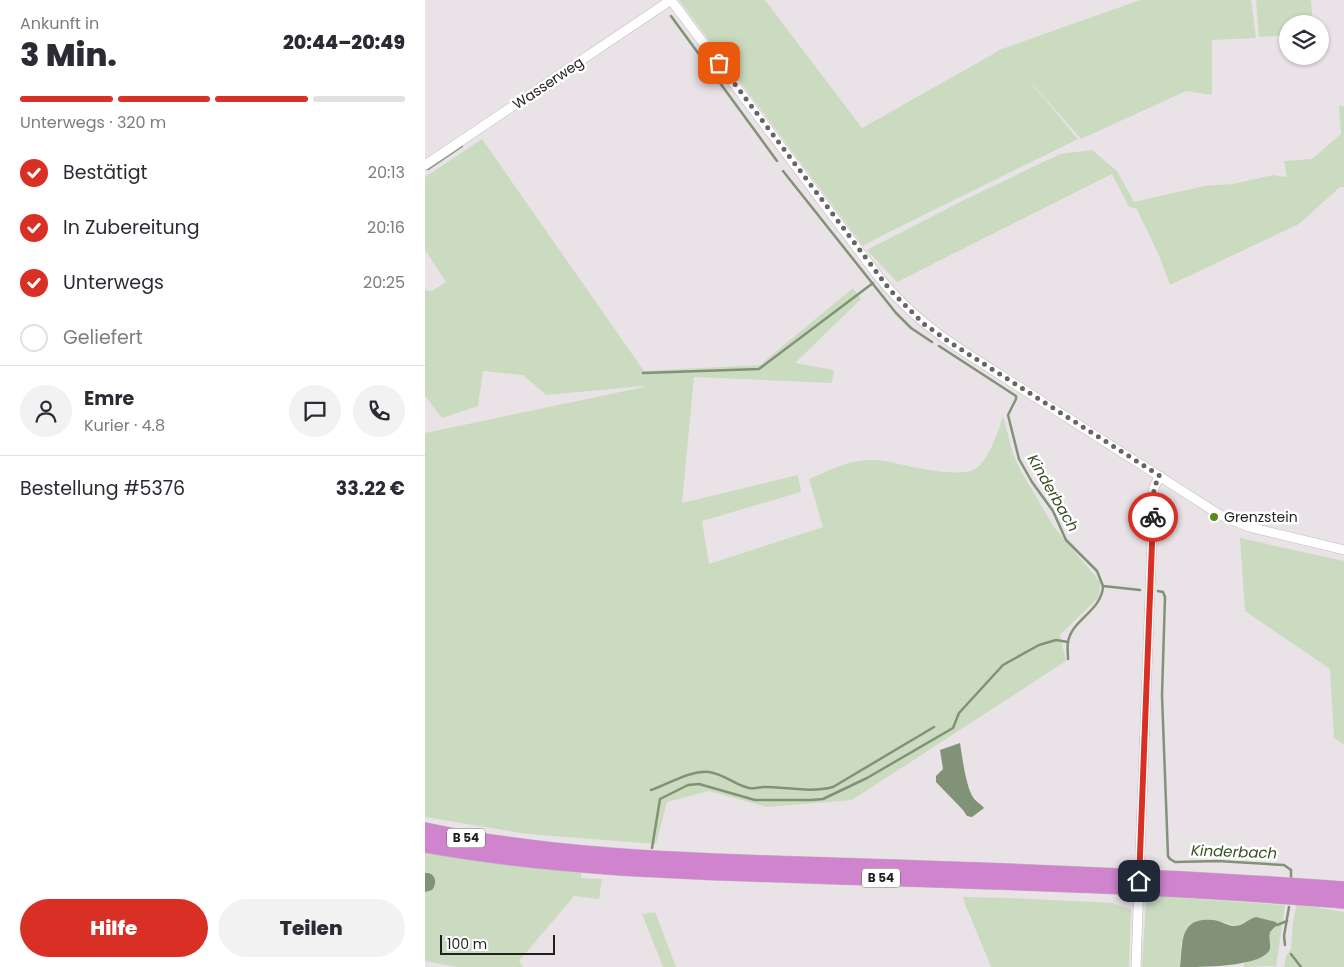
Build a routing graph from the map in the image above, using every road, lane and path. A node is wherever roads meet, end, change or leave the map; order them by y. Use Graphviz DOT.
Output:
graph roads {
  1 [pos="671,0"];
  2 [pos="425,165"];
  3 [pos="1160,476"];
  4 [pos="1344,550"];
  5 [pos="425,830"];
  6 [pos="425,845"];
  7 [pos="1344,889"];
  8 [pos="1344,901"];
  9 [pos="1136,967"];
  1 -- 2 [label="street, Wasserweg"];
  1 -- 3 [label="street"];
  3 -- 4 [label="street"];
  3 -- 9 [label="street, bridge"];
  5 -- 7 [label="highway, B 54"];
  6 -- 8 [label="highway, B 54"];
}
